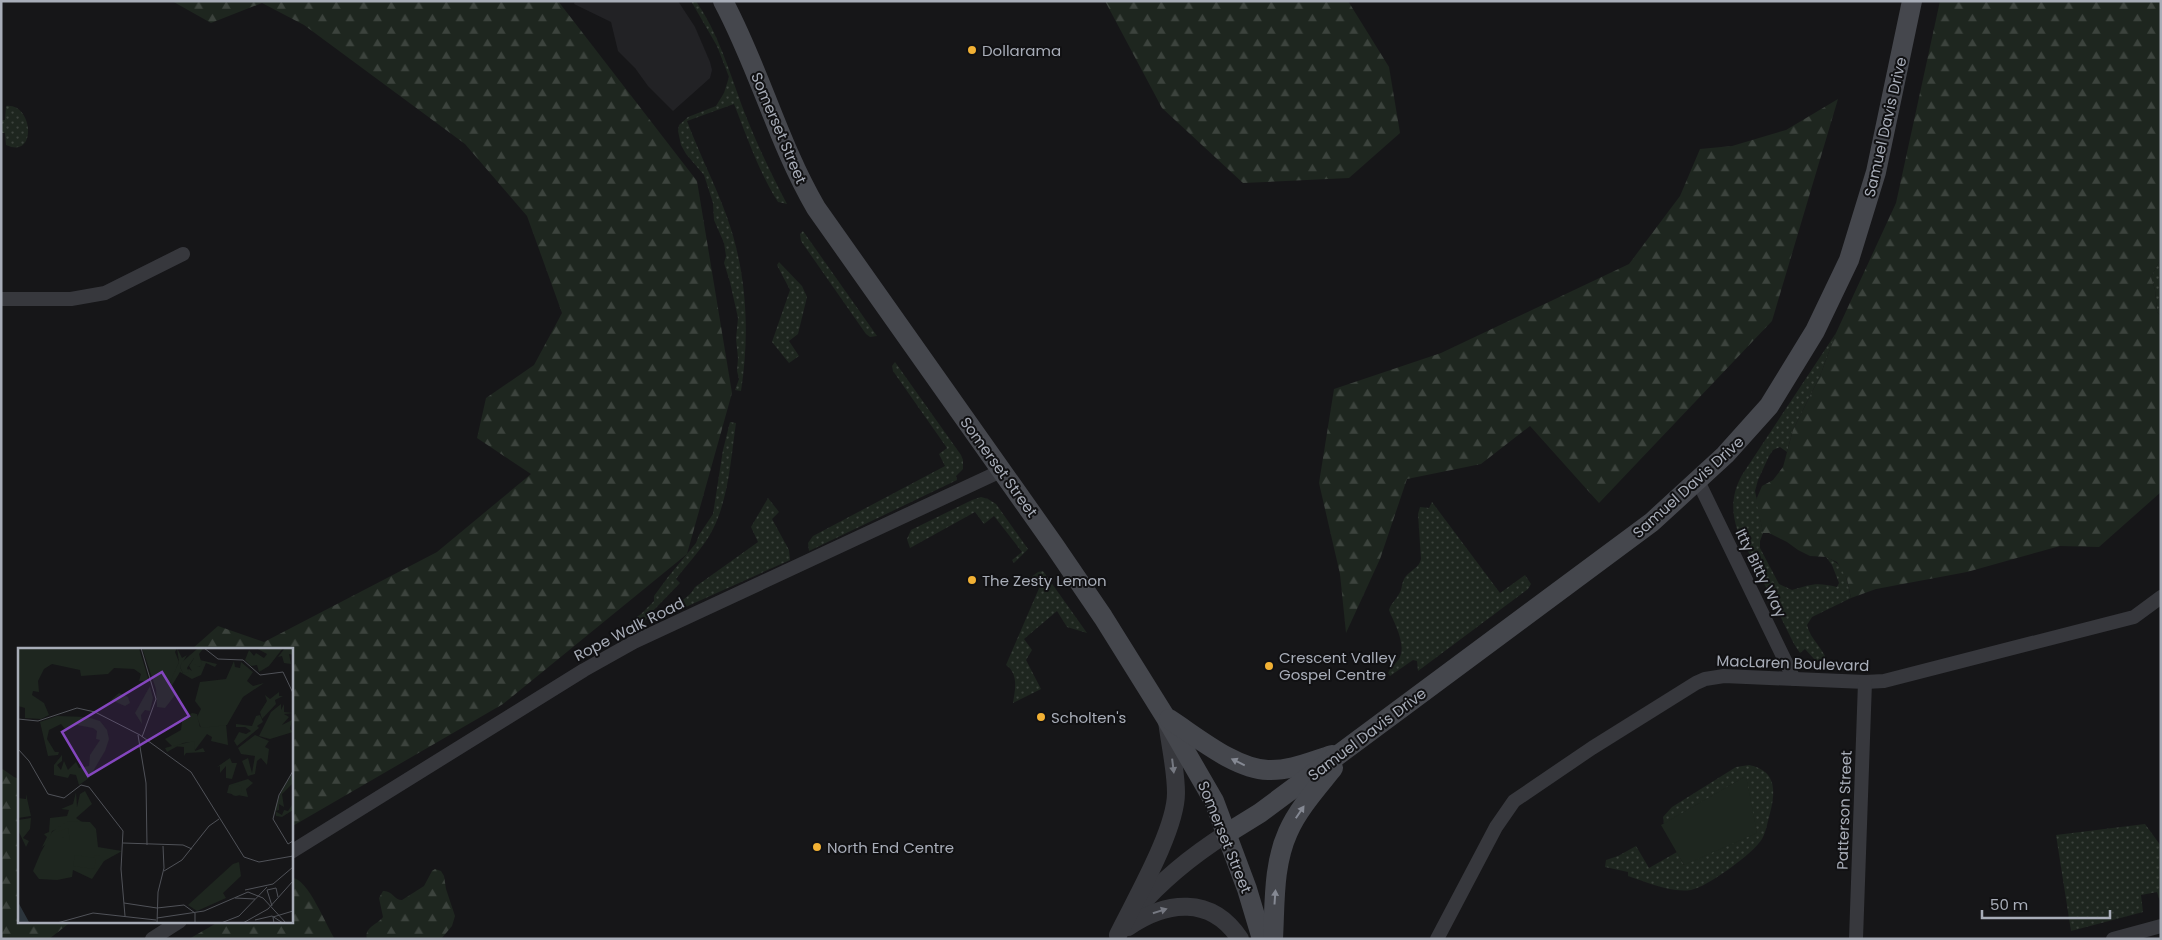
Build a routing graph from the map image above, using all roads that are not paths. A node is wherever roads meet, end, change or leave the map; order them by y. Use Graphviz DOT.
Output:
graph roads {
  1 [pos="724,1"];
  2 [pos="1912,1"];
  3 [pos="183,254"];
  4 [pos="1,299"];
  5 [pos="1001,471"];
  6 [pos="1698,481"];
  7 [pos="2161,597"];
  8 [pos="1794,679"];
  9 [pos="1865,682"];
  10 [pos="1166,718"];
  11 [pos="1346,750"];
  12 [pos="1226,834"];
  13 [pos="292,851"];
  14 [pos="178,922"];
  15 [pos="2161,926"];
  16 [pos="1116,937"];
  17 [pos="152,939"];
  18 [pos="1240,939"];
  19 [pos="1262,939"];
  20 [pos="1273,939"];
  21 [pos="1437,939"];
  22 [pos="1856,939"];
  23 [pos="2113,939"];
  1 -- 5 [label="main road, Somerset Street"];
  2 -- 6 [label="main road, Samuel Davis Drive"];
  3 -- 4 [label="street"];
  5 -- 10 [label="main road, Somerset Street"];
  5 -- 13 [label="street, Rope Walk Road"];
  6 -- 8 [label="street, Itty Bitty Way"];
  6 -- 11 [label="main road, Samuel Davis Drive"];
  7 -- 9 [label="street, MacLaren Boulevard"];
  8 -- 9 [label="street, MacLaren Boulevard"];
  8 -- 21 [label="street, MacLaren Boulevard"];
  9 -- 22 [label="street, Patterson Street"];
  11 -- 10 [label="main road, one-way"];
  10 -- 12 [label="main road, Somerset Street"];
  10 -- 16 [label="street, one-way"];
  11 -- 12 [label="main road, Samuel Davis Drive"];
  20 -- 11 [label="main road, one-way"];
  12 -- 16 [label="street"];
  12 -- 19 [label="main road, Somerset Street"];
  14 -- 17 [label="street"];
  15 -- 23 [label="street"];
  16 -- 18 [label="street, one-way"];
}
